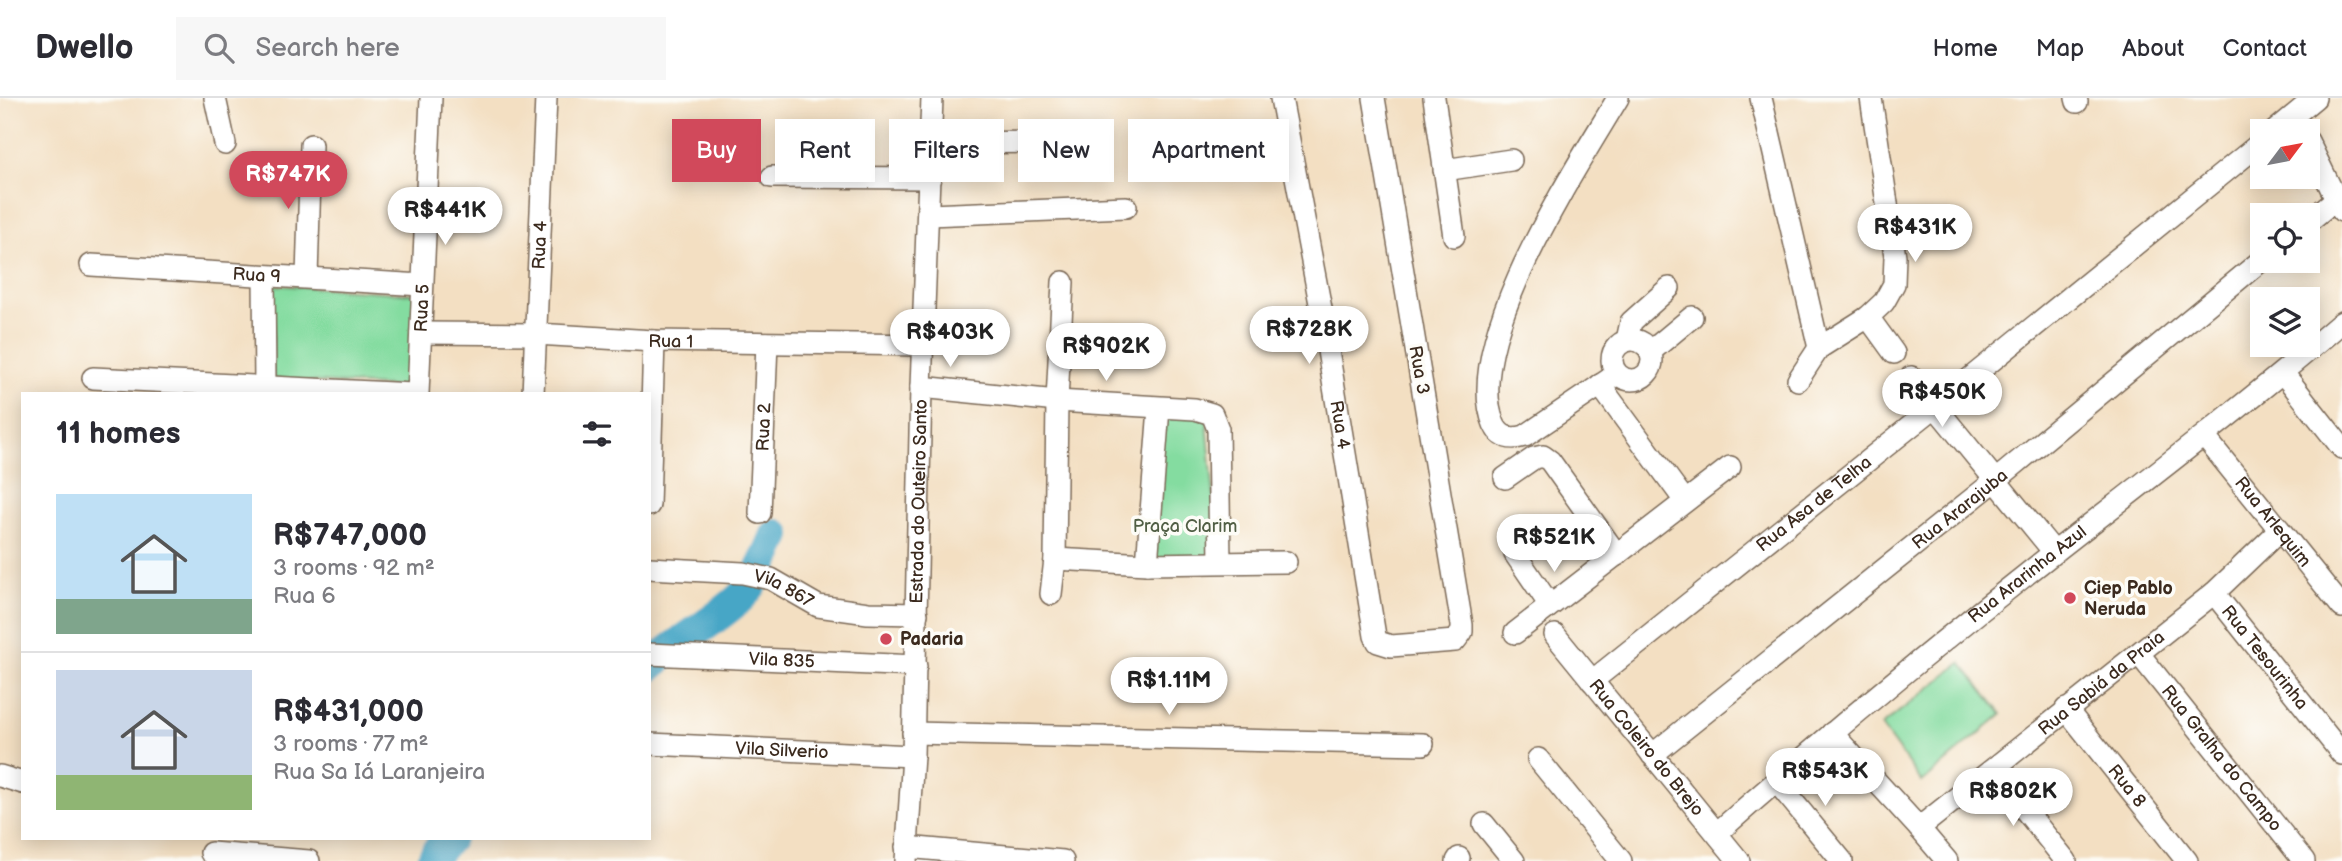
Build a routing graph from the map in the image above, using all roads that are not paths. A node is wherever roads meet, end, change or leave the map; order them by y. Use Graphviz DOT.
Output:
graph roads {
  1 [pos="215,98"];
  2 [pos="431,98"];
  3 [pos="546,98"];
  4 [pos="932,98"];
  5 [pos="1281,98"];
  6 [pos="1374,98"];
  7 [pos="1434,98"];
  8 [pos="1618,98"];
  9 [pos="1760,98"];
  10 [pos="1871,98"];
  11 [pos="2315,98"];
  12 [pos="932,119"];
  13 [pos="2302,119"];
  14 [pos="225,144"];
  15 [pos="311,145"];
  16 [pos="2250,152"];
  17 [pos="1511,160"];
  18 [pos="2320,166"];
  19 [pos="1444,170"];
  20 [pos="772,177"];
  21 [pos="889,178"];
  22 [pos="930,182"];
  23 [pos="2339,205"];
  24 [pos="1126,206"];
  25 [pos="929,215"];
  26 [pos="2320,215"];
  27 [pos="1454,236"];
  28 [pos="91,265"];
  29 [pos="2250,270"];
  30 [pos="264,276"];
  31 [pos="307,277"];
  32 [pos="1063,282"];
  33 [pos="422,285"];
  34 [pos="1669,288"];
  35 [pos="1692,317"];
  36 [pos="1868,317"];
  37 [pos="2342,322"];
  38 [pos="421,333"];
  39 [pos="536,334"];
  40 [pos="654,341"];
  41 [pos="1627,341"];
  42 [pos="767,343"];
  43 [pos="923,345"];
  44 [pos="1819,348"];
  45 [pos="1650,352"];
  46 [pos="1894,353"];
  47 [pos="2283,373"];
  48 [pos="1911,377"];
  49 [pos="93,378"];
  50 [pos="1609,379"];
  51 [pos="1798,380"];
  52 [pos="265,386"];
  53 [pos="921,387"];
  54 [pos="198,388"];
  55 [pos="313,392"];
  56 [pos="415,392"];
  57 [pos="533,392"];
  58 [pos="1057,401"];
  59 [pos="1936,406"];
  60 [pos="1159,408"];
  61 [pos="2204,436"];
  62 [pos="651,439"];
  63 [pos="2342,448"];
  64 [pos="1730,467"];
  65 [pos="1505,478"];
  66 [pos="1996,480"];
  67 [pos="1685,501"];
  68 [pos="761,513"];
  69 [pos="2279,531"];
  70 [pos="1525,543"];
  71 [pos="2054,552"];
  72 [pos="1617,555"];
  73 [pos="1055,559"];
  74 [pos="1220,562"];
  75 [pos="1286,562"];
  76 [pos="1147,564"];
  77 [pos="651,568"];
  78 [pos="2214,593"];
  79 [pos="1051,594"];
  80 [pos="1549,604"];
  81 [pos="2342,607"];
  82 [pos="917,614"];
  83 [pos="1515,633"];
  84 [pos="1555,635"];
  85 [pos="1455,641"];
  86 [pos="651,654"];
  87 [pos="2139,654"];
  88 [pos="916,666"];
  89 [pos="1592,681"];
  90 [pos="2066,709"];
  91 [pos="913,733"];
  92 [pos="1832,733"];
  93 [pos="651,744"];
  94 [pos="1423,744"];
  95 [pos="2342,754"];
  96 [pos="913,755"];
  97 [pos="1652,755"];
  98 [pos="1538,759"];
  99 [pos="1993,770"];
  100 [pos="0,776"];
  101 [pos="1776,781"];
  102 [pos="21,782"];
  103 [pos="1485,824"];
  104 [pos="1919,828"];
  105 [pos="1717,833"];
  106 [pos="211,853"];
  107 [pos="906,854"];
  108 [pos="309,861"];
  109 [pos="1063,861"];
  110 [pos="1514,861"];
  111 [pos="1621,861"];
  112 [pos="1740,861"];
  113 [pos="1842,861"];
  114 [pos="1947,861"];
  115 [pos="2066,861"];
  116 [pos="2187,861"];
  117 [pos="2304,861"];
  1 -- 14 [label="street"];
  2 -- 33 [label="street, Rua 5"];
  3 -- 39 [label="street, Rua 4"];
  4 -- 12 [label="street, Estrada do Outeiro Santo"];
  5 -- 85 [label="street, Rua 4"];
  6 -- 85 [label="street, Rua 3"];
  7 -- 19 [label="street"];
  8 -- 50 [label="street"];
  9 -- 44 [label="street"];
  10 -- 36 [label="street"];
  11 -- 13 [label="street"];
  15 -- 31 [label="street"];
  16 -- 59 [label="street, Rua Asa de Telha"];
  17 -- 19 [label="street"];
  18 -- 23 [label="street"];
  19 -- 27 [label="street"];
  20 -- 21 [label="street"];
  22 -- 25 [label="street, Estrada do Outeiro Santo"];
  23 -- 26 [label="street"];
  24 -- 25 [label="street"];
  25 -- 43 [label="street, Estrada do Outeiro Santo"];
  28 -- 30 [label="street, Rua 9"];
  29 -- 66 [label="street, Rua Ararajuba"];
  30 -- 31 [label="street, Rua 9"];
  30 -- 52 [label="street"];
  31 -- 33 [label="street, Rua 9"];
  32 -- 58 [label="street"];
  33 -- 38 [label="street, Rua 5"];
  34 -- 41 [label="street"];
  35 -- 45 [label="street"];
  36 -- 44 [label="street"];
  36 -- 46 [label="street"];
  37 -- 47 [label="street, Rua Ararinha Azul"];
  38 -- 39 [label="street, Rua 1"];
  38 -- 56 [label="street, Rua 5"];
  39 -- 40 [label="street, Rua 1"];
  39 -- 57 [label="street, Rua 4"];
  40 -- 42 [label="street, Rua 1"];
  40 -- 62 [label="street"];
  41 -- 45 [label="street"];
  41 -- 50 [label="street"];
  42 -- 43 [label="street, Rua 1"];
  42 -- 68 [label="street, Rua 2"];
  43 -- 53 [label="street, Estrada do Outeiro Santo"];
  44 -- 51 [label="street"];
  45 -- 50 [label="street"];
  47 -- 61 [label="street, Rua Ararinha Azul"];
  47 -- 63 [label="street"];
  48 -- 59 [label="street"];
  49 -- 54 [label="street"];
  50 -- 67 [label="street"];
  52 -- 54 [label="street"];
  52 -- 55 [label="street"];
  53 -- 58 [label="street"];
  53 -- 82 [label="street, Estrada do Outeiro Santo"];
  58 -- 60 [label="street"];
  58 -- 73 [label="street"];
  59 -- 66 [label="street"];
  59 -- 89 [label="street, Rua Asa de Telha"];
  60 -- 74 [label="street"];
  60 -- 76 [label="street"];
  61 -- 69 [label="street, Rua Arlequim"];
  61 -- 71 [label="street, Rua Ararinha Azul"];
  64 -- 67 [label="street"];
  65 -- 72 [label="street"];
  66 -- 71 [label="street"];
  66 -- 97 [label="street, Rua Ararajuba"];
  67 -- 72 [label="street"];
  69 -- 78 [label="street, Rua Sabiá da Praia"];
  69 -- 81 [label="street, Rua Arlequim"];
  70 -- 80 [label="street"];
  71 -- 92 [label="street, Rua Ararinha Azul"];
  72 -- 80 [label="street"];
  73 -- 76 [label="street"];
  73 -- 79 [label="street"];
  74 -- 75 [label="street"];
  74 -- 76 [label="street"];
  77 -- 82 [label="street, Vila 867"];
  78 -- 87 [label="street, Rua Sabiá da Praia"];
  78 -- 95 [label="street, Rua Tesourinha"];
  80 -- 83 [label="street"];
  82 -- 88 [label="street, Estrada do Outeiro Santo"];
  84 -- 89 [label="street, Rua Coleiro do Brejo"];
  86 -- 88 [label="street, Vila 835"];
  87 -- 90 [label="street, Rua Sabiá da Praia"];
  87 -- 117 [label="street, Rua Gralha do Campo"];
  88 -- 91 [label="street, Estrada do Outeiro Santo"];
  89 -- 97 [label="street, Rua Coleiro do Brejo"];
  90 -- 99 [label="street, Rua Sabiá da Praia"];
  90 -- 116 [label="street, Rua 8"];
  91 -- 94 [label="street"];
  91 -- 96 [label="street, Estrada do Outeiro Santo"];
  92 -- 101 [label="street, Rua Ararinha Azul"];
  92 -- 104 [label="street"];
  93 -- 96 [label="street, Vila Silverio"];
  96 -- 107 [label="street, Estrada do Outeiro Santo"];
  97 -- 105 [label="street, Rua Coleiro do Brejo"];
  98 -- 111 [label="street"];
  99 -- 104 [label="street, Rua Sabiá da Praia"];
  99 -- 115 [label="street"];
  100 -- 102 [label="street"];
  101 -- 105 [label="street, Rua Ararinha Azul"];
  101 -- 113 [label="street"];
  103 -- 110 [label="street"];
  104 -- 114 [label="street"];
  105 -- 112 [label="street, Rua Coleiro do Brejo"];
  106 -- 108 [label="street"];
  107 -- 109 [label="street"];
}
